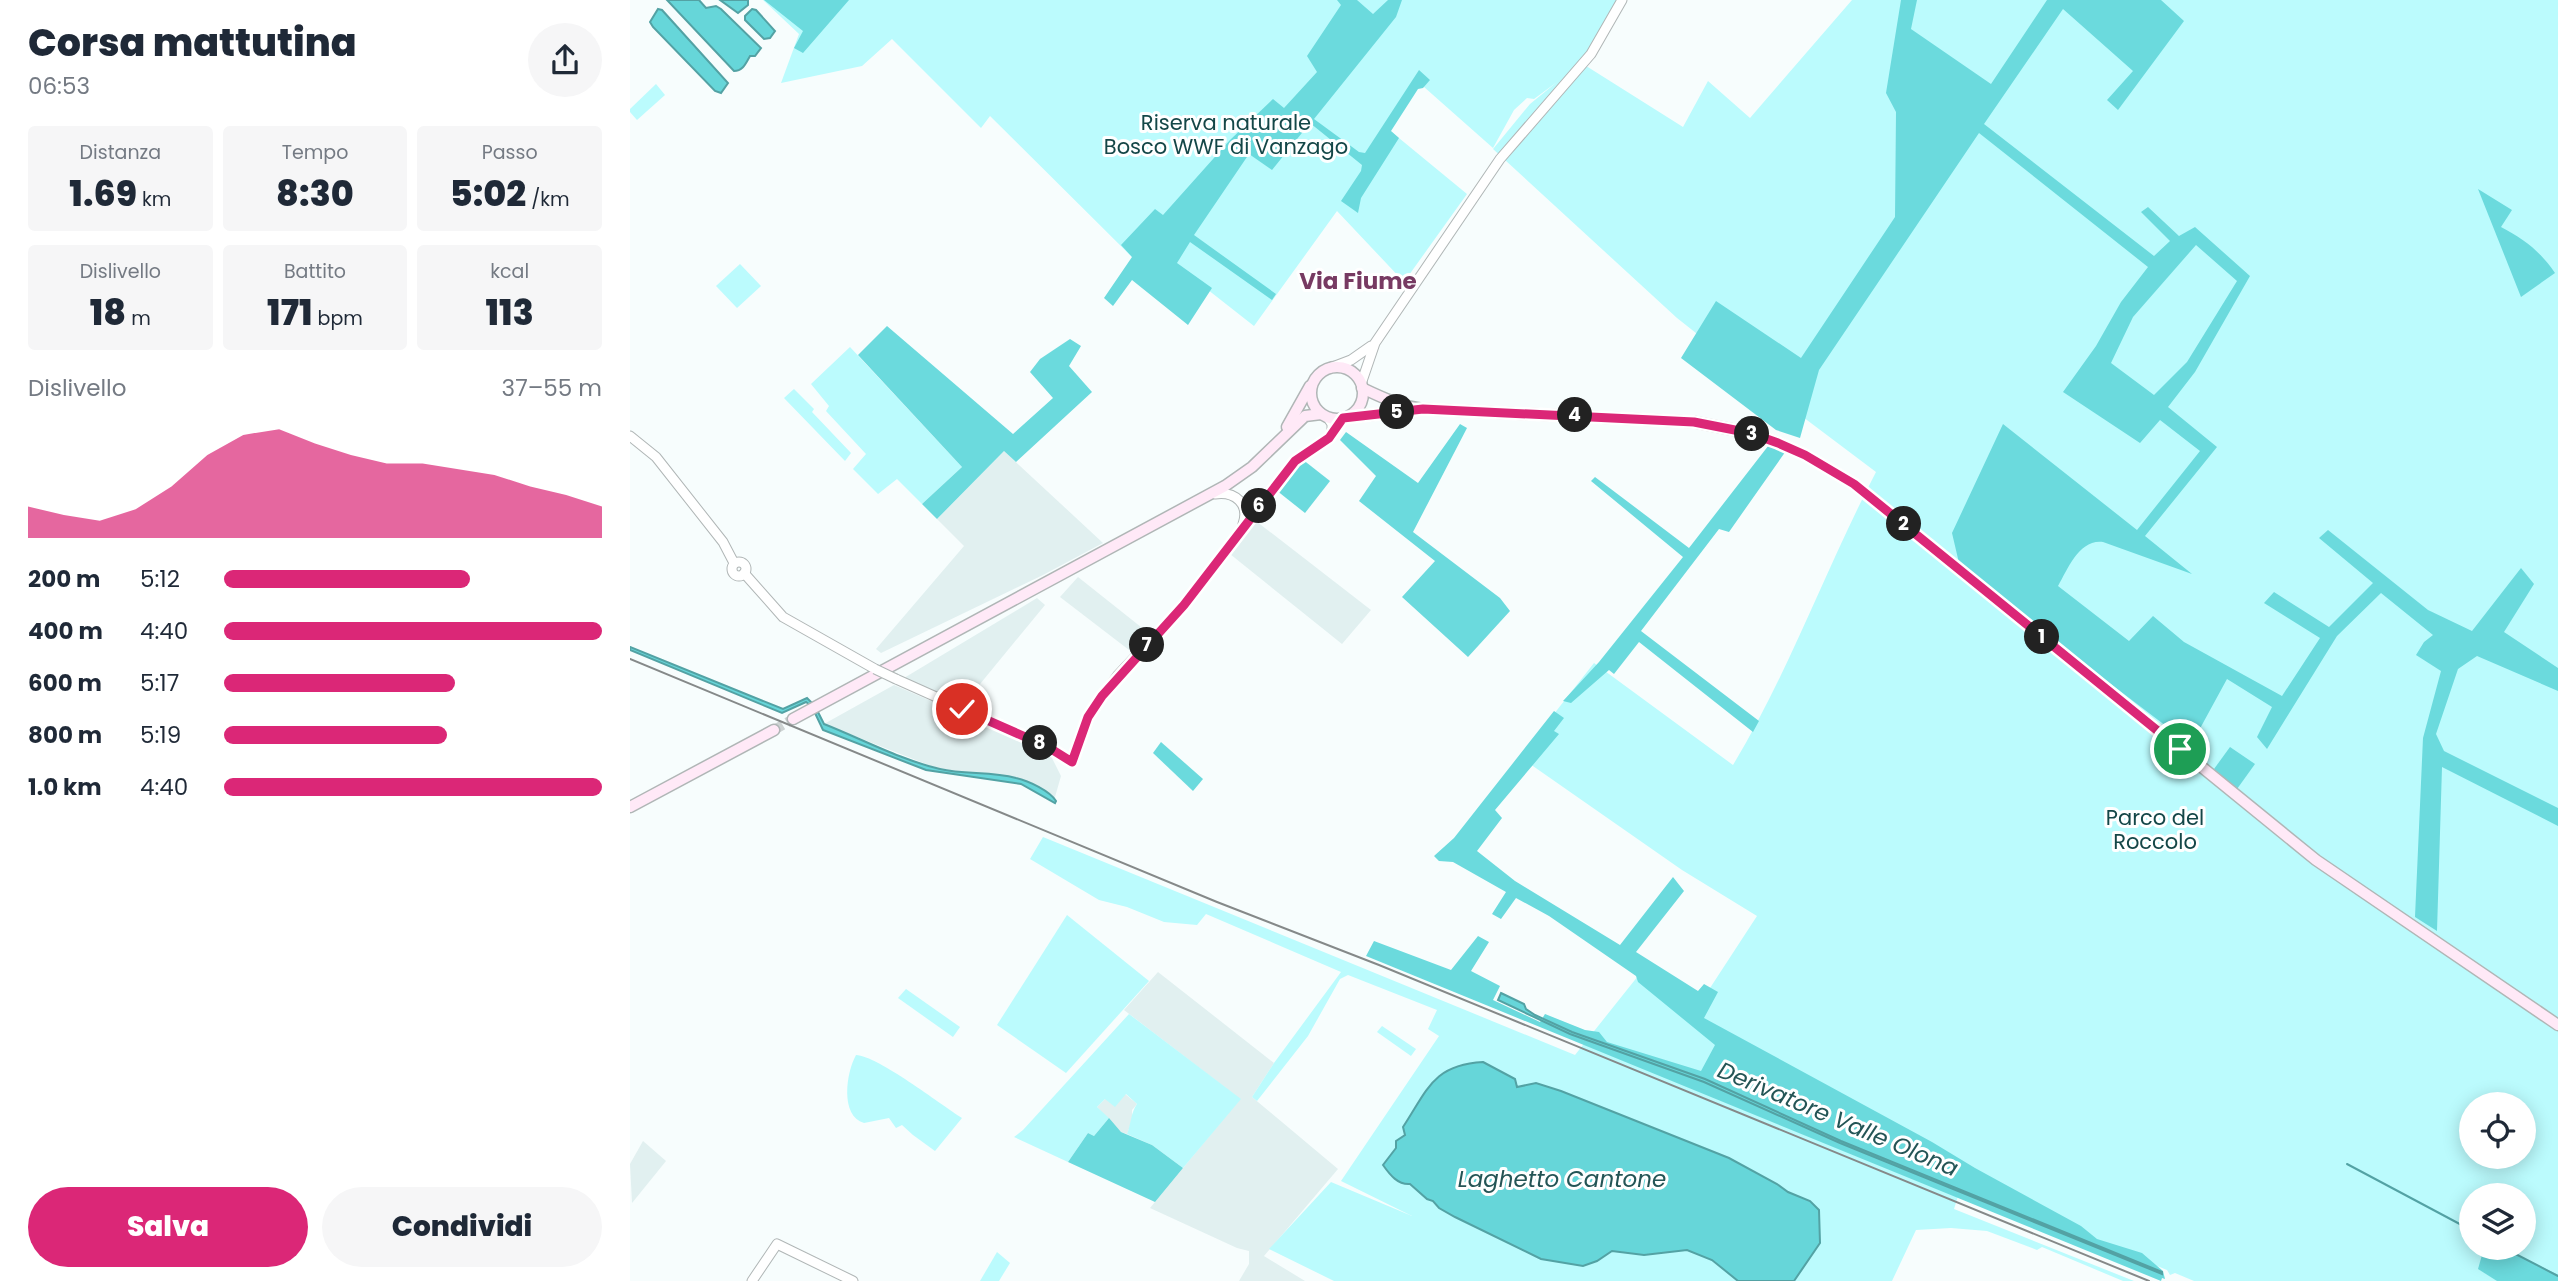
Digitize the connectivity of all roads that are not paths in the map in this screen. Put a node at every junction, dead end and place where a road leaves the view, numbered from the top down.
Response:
1 (1622, 0) edge
2 (1376, 343) junction
3 (1330, 368) junction
4 (1313, 381) junction
5 (1362, 386) junction
6 (1423, 409) junction
7 (1325, 416) junction
8 (1345, 418) junction
9 (1332, 434) junction
10 (630, 436) edge
11 (1277, 445) junction
12 (1208, 495) junction
13 (1239, 532) junction
14 (793, 719) tunnel mouth
15 (774, 730) tunnel mouth
16 (630, 807) edge
17 (2558, 1025) edge
18 (752, 1281) edge
19 (853, 1281) edge

1 - 2 street
2 - 3 street
2 - 5 street
3 - 4 main road
3 - 5 main road
4 - 7 main road
4 - 11 main road
5 - 6 main road
5 - 8 main road
6 - 8 main road
6 - 17 main road
7 - 8 main road
7 - 9 street
7 - 11 main road
8 - 9 street
9 - 13 street
10 - 13 street, bridge
11 - 12 main road
12 - 13 street
12 - 14 main road
15 - 16 main road
18 - 19 street

